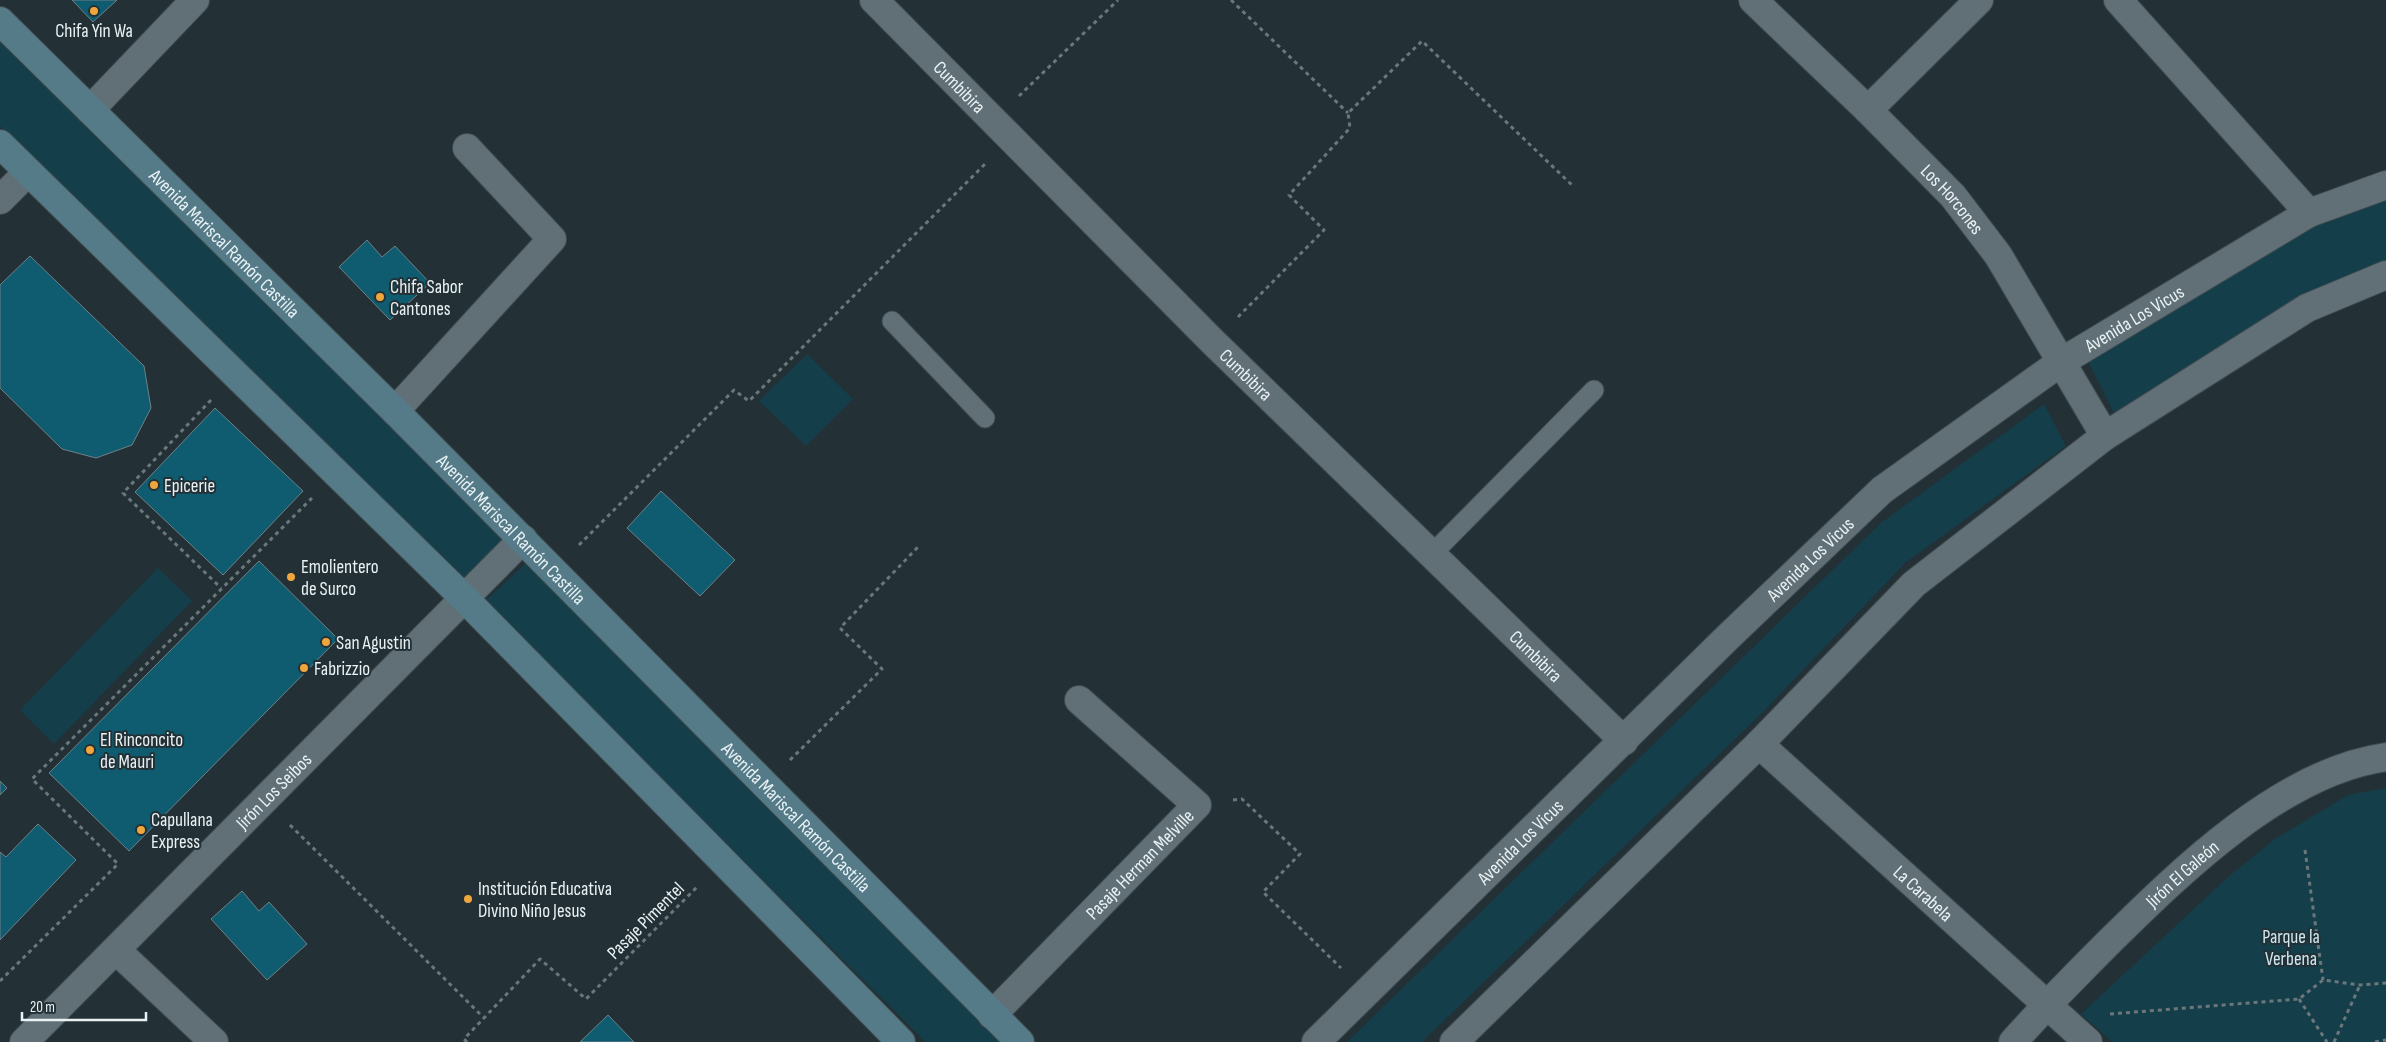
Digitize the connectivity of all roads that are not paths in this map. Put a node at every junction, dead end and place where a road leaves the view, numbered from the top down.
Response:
1 (195, 0) edge
2 (874, 0) edge
3 (1753, 0) edge
4 (1979, 0) edge
5 (2118, 0) edge
6 (0, 20) edge
7 (90, 110) junction
8 (1868, 110) junction
9 (0, 144) edge
10 (467, 148) dead end
11 (28, 172) junction
12 (2386, 186) edge
13 (0, 200) edge
14 (2309, 213) junction
15 (2386, 275) edge
16 (892, 320) dead end
17 (2061, 362) junction
18 (1594, 390) dead end
19 (395, 411) junction
20 (985, 418) dead end
21 (2105, 436) junction
22 (523, 539) junction
23 (1432, 554) junction
24 (464, 598) junction
25 (1079, 700) dead end
26 (1624, 741) junction
27 (1759, 744) junction
28 (2386, 757) edge
29 (116, 950) junction
30 (2047, 1004) junction
31 (992, 1015) junction
32 (24, 1042) edge
33 (214, 1042) edge
34 (901, 1042) edge
35 (1020, 1042) edge
36 (1316, 1042) edge
37 (1454, 1042) edge
38 (2013, 1042) edge
39 (2088, 1042) edge

1 - 7 street
2 - 23 street, Cumbibira
3 - 8 street, Los Horcones
4 - 8 street
5 - 14 street
6 - 7 main road, Avenida Mariscal Ramón Castilla
7 - 19 main road, Avenida Mariscal Ramón Castilla
8 - 17 street, Los Horcones
9 - 11 main road
10 - 19 street
11 - 13 street
11 - 24 main road
12 - 14 street, Avenida Los Vicus
14 - 17 street, Avenida Los Vicus
15 - 21 street
16 - 20 lane
17 - 21 street, Los Horcones
17 - 26 street, Avenida Los Vicus
18 - 23 lane
19 - 22 main road, Avenida Mariscal Ramón Castilla
21 - 27 street
22 - 24 street, Jirón Los Seibos
22 - 31 main road, Avenida Mariscal Ramón Castilla
23 - 26 street, Cumbibira
24 - 29 street, Jirón Los Seibos
24 - 34 main road
25 - 31 street, Pasaje Herman Melville
26 - 36 street, Avenida Los Vicus
27 - 30 street, La Carabela
27 - 37 street
28 - 30 street, Jirón El Galeón
29 - 32 street, Jirón Los Seibos
29 - 33 street
30 - 38 street, Jirón El Galeón
30 - 39 street, La Carabela
31 - 35 main road, Avenida Mariscal Ramón Castilla

